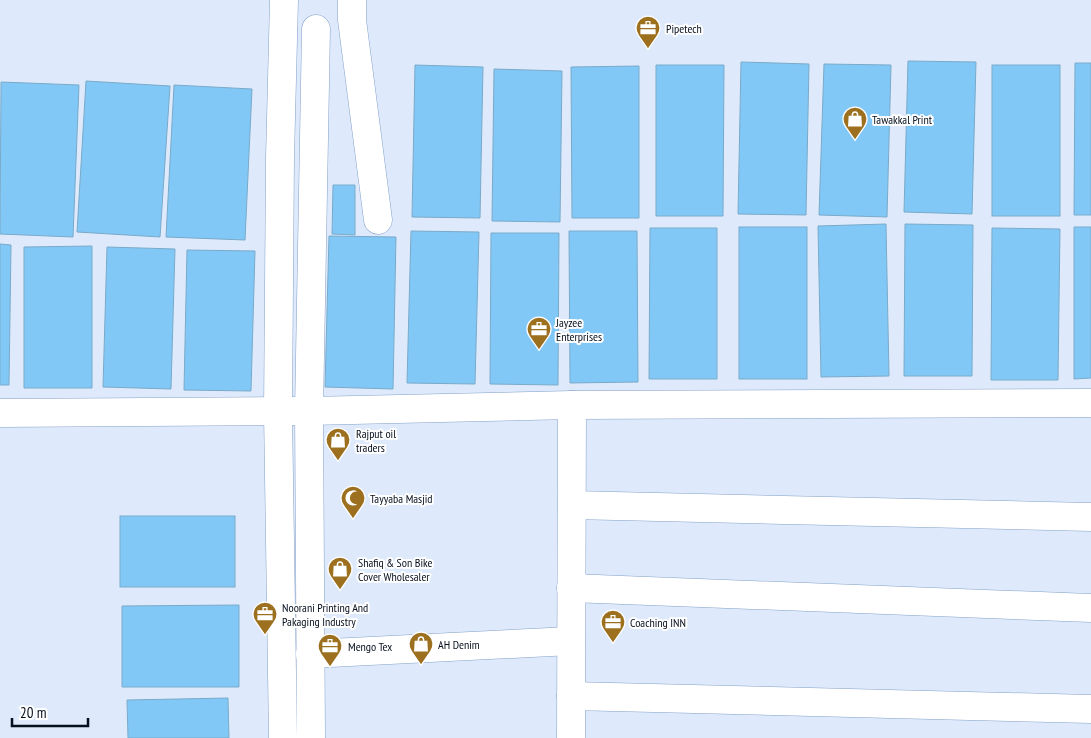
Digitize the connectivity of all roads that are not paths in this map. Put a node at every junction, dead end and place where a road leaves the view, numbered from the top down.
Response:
1 (284, 0) edge
2 (352, 0) edge
3 (316, 29) dead end
4 (280, 158) junction
5 (312, 159) junction
6 (378, 220) dead end
7 (1091, 403) edge
8 (572, 405) junction
9 (309, 411) junction
10 (278, 412) junction
11 (0, 413) edge
12 (572, 505) junction
13 (1091, 517) edge
14 (572, 588) junction
15 (1091, 608) edge
16 (571, 641) junction
17 (310, 654) junction
18 (571, 696) junction
19 (1091, 710) edge
20 (283, 738) edge
21 (311, 738) edge
22 (571, 738) edge

1 - 4 street
2 - 6 street
3 - 5 street
4 - 5 street
4 - 10 street
5 - 9 street
7 - 8 street
8 - 9 street
8 - 12 street
9 - 10 street
9 - 17 street
10 - 11 street
10 - 20 street
12 - 13 street
12 - 14 street
14 - 15 street
14 - 16 street
16 - 17 street
16 - 18 street
17 - 21 street
18 - 19 street
18 - 22 street

